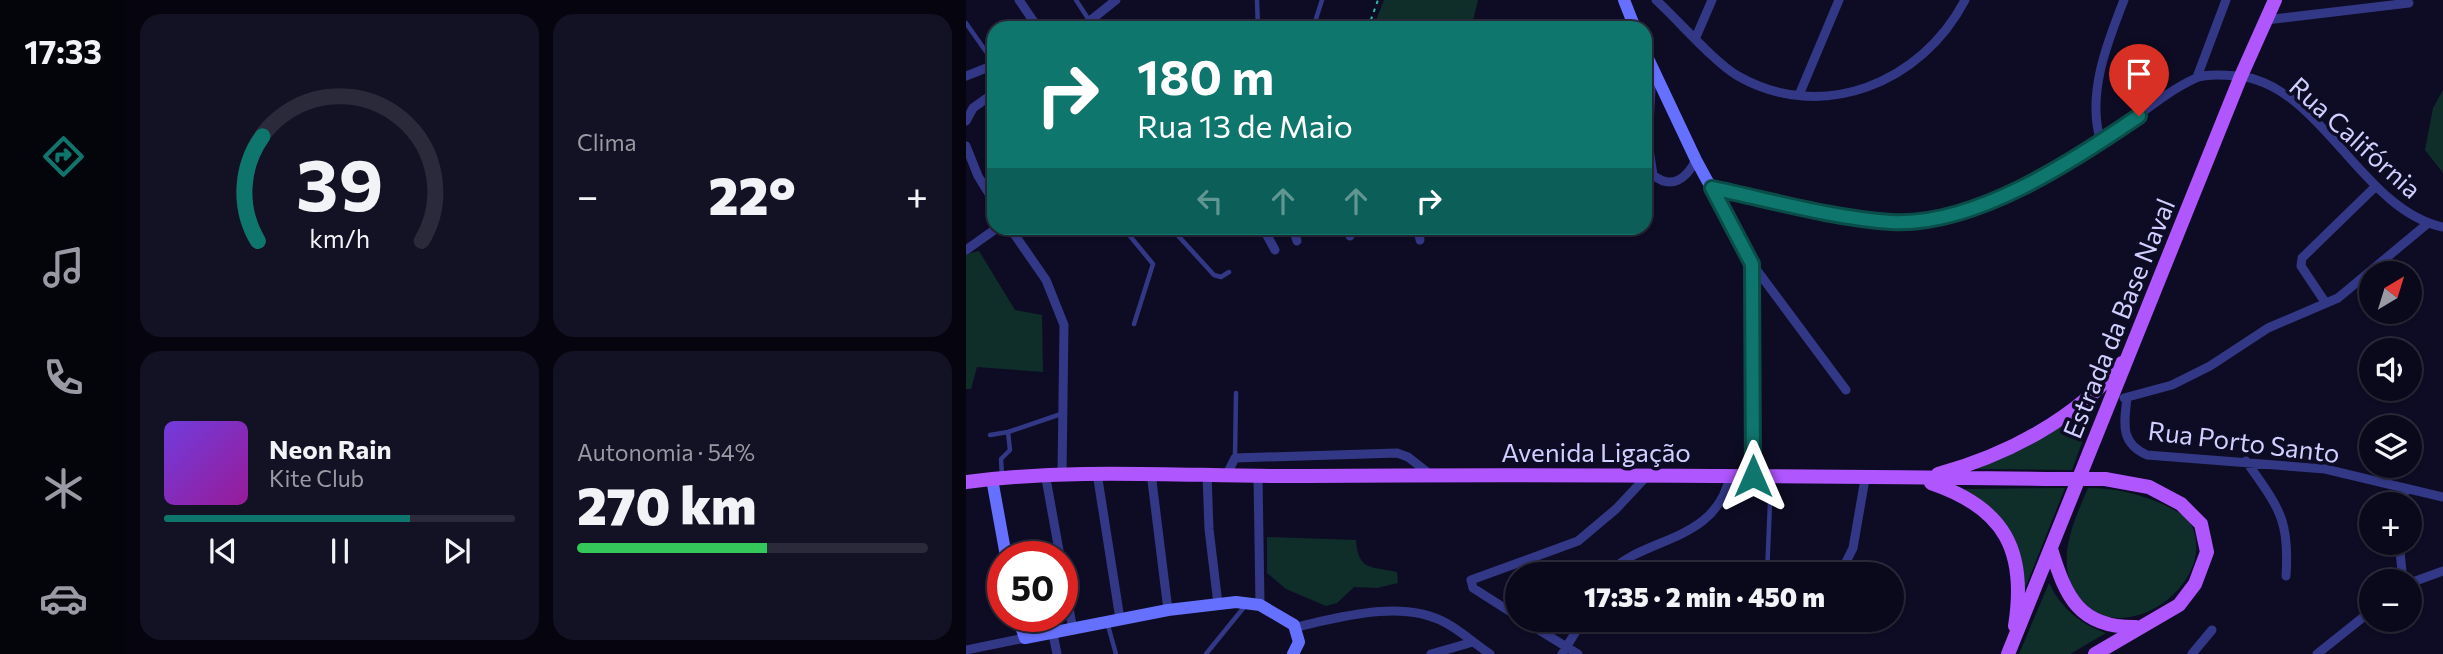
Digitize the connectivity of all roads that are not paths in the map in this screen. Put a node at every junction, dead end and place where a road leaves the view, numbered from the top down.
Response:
1 (1019, 0) edge
2 (1076, 0) edge
3 (1116, 0) edge
4 (1257, 0) edge
5 (1322, 0) edge
6 (1624, 0) edge
7 (1656, 0) edge
8 (1712, 0) edge
9 (1839, 0) edge
10 (1965, 0) edge
11 (2124, 0) edge
12 (2226, 0) edge
13 (2275, 0) edge
14 (2409, 3) dead end
15 (2266, 20) junction
16 (1033, 21) edge
17 (1090, 21) joint
18 (1258, 21) edge
19 (1315, 21) edge
20 (1632, 21) edge
21 (966, 23) edge
22 (1696, 37) junction
23 (987, 54) edge
24 (987, 67) edge
25 (1652, 71) edge
26 (966, 76) edge
27 (2241, 76) junction
28 (2197, 77) junction
29 (1799, 95) junction
30 (987, 98) edge
31 (966, 121) edge
32 (2101, 142) junction
33 (966, 146) edge
34 (1696, 160) junction
35 (1652, 170) edge
36 (2376, 186) junction
37 (1712, 188) junction
38 (987, 191) edge
39 (2427, 224) junction
40 (2443, 227) edge
41 (987, 235) edge
42 (1015, 235) edge
43 (1129, 235) edge
44 (1177, 235) edge
45 (1268, 235) edge
46 (1295, 235) edge
47 (1419, 235) edge
48 (1420, 240) dead end
49 (1297, 241) dead end
50 (966, 250) edge
51 (1275, 250) dead end
52 (1752, 264) junction
53 (1229, 272) dead end
54 (2325, 302) junction
55 (1134, 324) dead end
56 (2130, 352) junction
57 (1846, 390) dead end
58 (1236, 393) dead end
59 (2090, 396) junction
60 (2127, 398) junction
61 (2110, 401) junction
62 (1061, 414) junction
63 (1008, 432) junction
64 (990, 435) dead end
65 (1235, 458) junction
66 (2246, 461) junction
67 (1045, 473) junction
68 (1062, 473) junction
69 (1097, 473) junction
70 (1151, 473) junction
71 (1207, 475) junction
72 (1431, 475) junction
73 (1226, 476) junction
74 (1258, 476) junction
75 (1730, 476) junction
76 (1753, 476) junction
77 (1646, 477) junction
78 (997, 478) junction
79 (1771, 478) junction
80 (1865, 479) junction
81 (1920, 479) junction
82 (966, 482) edge
83 (2405, 488) junction
84 (2404, 492) edge
85 (2443, 497) edge
86 (1004, 541) edge
87 (1057, 541) edge
88 (2051, 549) junction
89 (1518, 562) edge
90 (1623, 562) edge
91 (1768, 562) edge
92 (1846, 562) edge
93 (1505, 567) edge
94 (2443, 571) edge
95 (2286, 576) dead end
96 (2422, 579) edge
97 (1218, 604) junction
98 (1254, 604) junction
99 (1505, 608) edge
100 (1168, 610) junction
101 (1114, 620) junction
102 (2359, 621) edge
103 (2137, 627) junction
104 (1296, 628) junction
105 (1078, 629) edge
106 (2211, 630) dead end
107 (1023, 632) edge
108 (1063, 632) edge
109 (1540, 632) edge
110 (1576, 632) edge
111 (1053, 634) junction
112 (1025, 638) junction
113 (1473, 642) junction
114 (966, 650) edge
115 (995, 650) edge
116 (1565, 650) edge
117 (2010, 650) edge
118 (1057, 654) edge
119 (1116, 654) edge
120 (1206, 654) edge
121 (1293, 654) edge
122 (1431, 654) edge
123 (1490, 654) edge
124 (1578, 654) edge
125 (2095, 654) edge
126 (2192, 654) edge
127 (2317, 654) edge

1 - 16 street
2 - 17 lane
3 - 17 street
4 - 18 lane
5 - 19 lane
6 - 20 main road
7 - 22 street
8 - 22 street
9 - 29 street
10 - 29 street
11 - 32 street
12 - 28 street
13 - 15 main road, Estrada da Base Naval
14 - 15 street
15 - 27 main road, Estrada da Base Naval
21 - 23 lane
22 - 29 street
24 - 26 street
25 - 34 main road
27 - 28 street
27 - 36 street, Rua Califórnia
27 - 56 main road, Estrada da Base Naval
28 - 32 street
30 - 31 street
32 - 37 street
33 - 38 street
34 - 35 street
34 - 37 main road
36 - 39 street, Rua Califórnia
36 - 54 street
37 - 52 main road
39 - 40 street, Rua Califórnia
39 - 54 street
41 - 50 street
42 - 62 street
43 - 55 lane
44 - 53 lane
45 - 51 street
46 - 49 street
47 - 48 street
52 - 57 street
52 - 76 main road
54 - 60 street
56 - 59 main road
56 - 61 main road, Estrada da Base Naval
58 - 65 lane
59 - 61 main road
59 - 81 main road
60 - 61 street
60 - 66 street, Rua Porto Santo
61 - 88 main road, Estrada da Base Naval
62 - 63 lane
62 - 68 street
63 - 64 lane
63 - 78 lane
65 - 72 street
65 - 73 street
66 - 83 street, Rua Porto Santo
66 - 95 street
67 - 68 main road, Avenida Ligação
67 - 78 main road, Avenida Ligação
67 - 87 street
68 - 69 main road, Avenida Ligação
69 - 70 main road, Avenida Ligação
69 - 101 street
70 - 71 main road, Avenida Ligação
70 - 100 street
71 - 73 main road, Avenida Ligação
71 - 97 street
72 - 74 main road, Avenida Ligação
72 - 77 main road, Avenida Ligação
73 - 74 main road, Avenida Ligação
74 - 98 street
75 - 76 main road, Avenida Ligação
75 - 77 main road, Avenida Ligação
75 - 90 street
76 - 79 main road, Avenida Ligação
77 - 89 street
78 - 82 main road, Avenida Ligação
78 - 86 main road
79 - 80 main road, Avenida Ligação
79 - 91 lane
80 - 81 main road, Avenida Ligação
80 - 92 street
81 - 103 main road, Avenida Ligação, bridge
81 - 117 main road
83 - 84 street
83 - 85 street, Rua Porto Santo
88 - 103 main road
88 - 117 main road, Estrada da Base Naval
93 - 99 street
94 - 96 street
97 - 98 main road
97 - 100 main road
98 - 104 main road
98 - 120 lane
100 - 101 main road
101 - 105 main road
101 - 119 lane
102 - 127 street
103 - 125 main road, Avenida Ligação
104 - 113 street
104 - 121 main road
106 - 126 street
107 - 112 main road
108 - 111 main road
109 - 116 street
110 - 116 street
111 - 112 main road
111 - 118 street
112 - 115 street
113 - 122 street
113 - 123 street
114 - 115 street
116 - 124 street

